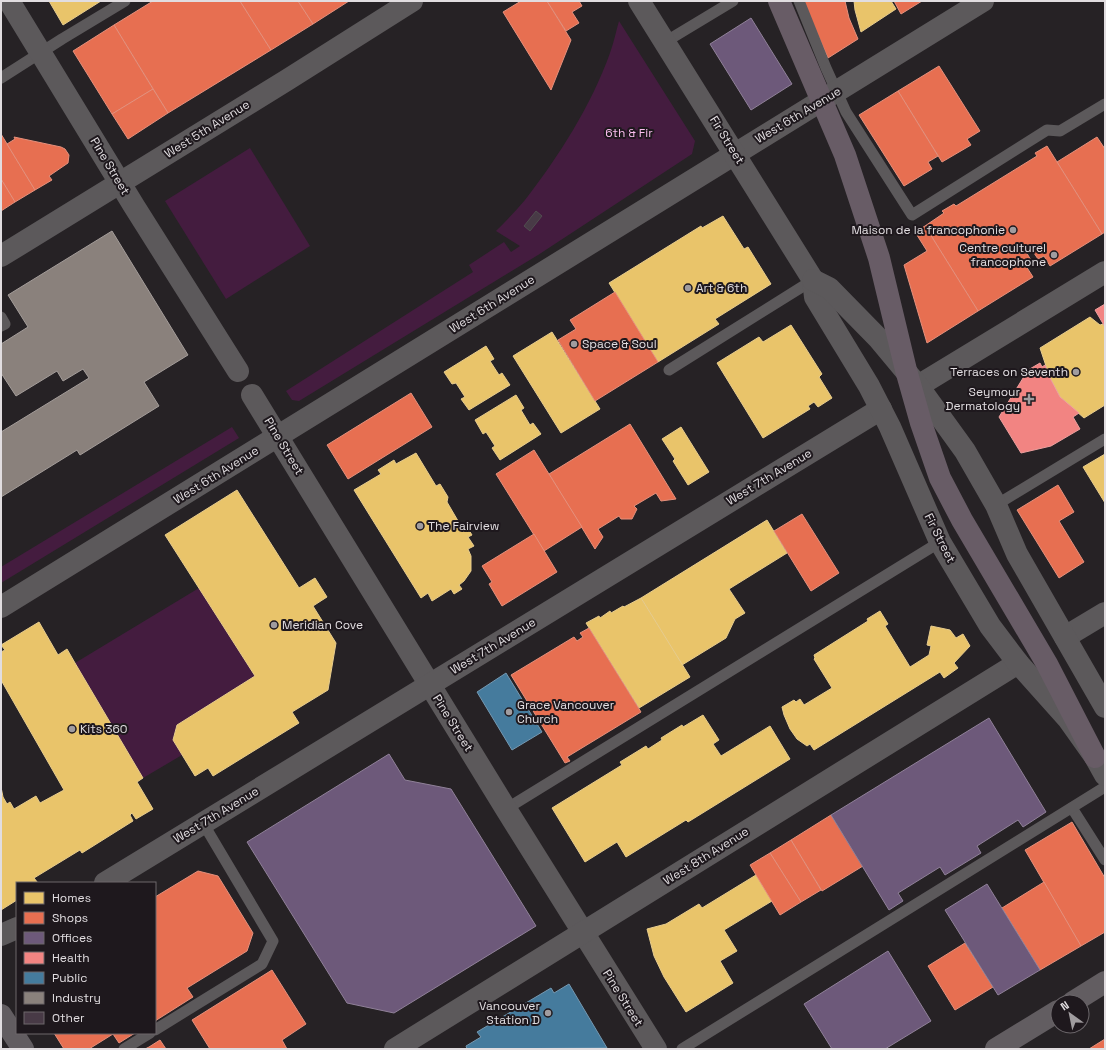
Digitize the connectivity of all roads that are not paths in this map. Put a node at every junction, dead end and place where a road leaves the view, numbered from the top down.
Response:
1 (9, 1) edge
2 (125, 1) edge
3 (412, 1) edge
4 (640, 1) edge
5 (734, 1) edge
6 (772, 1) edge
7 (779, 1) edge
8 (799, 1) edge
9 (983, 1) edge
10 (665, 42) junction
11 (40, 53) junction
12 (1, 78) edge
13 (836, 91) junction
14 (1105, 104) edge
15 (814, 105) junction
16 (735, 153) junction
17 (120, 183) junction
18 (1, 256) edge
19 (1105, 272) edge
20 (813, 280) junction
21 (1, 317) edge
22 (1, 326) edge
23 (669, 370) dead end
24 (238, 371) dead end
25 (918, 386) junction
26 (252, 395) dead end
27 (881, 409) junction
28 (278, 437) junction
29 (1105, 439) edge
30 (996, 505) junction
31 (940, 542) junction
32 (1, 607) edge
33 (1105, 613) edge
34 (1065, 637) junction
35 (1018, 662) junction
36 (430, 685) junction
37 (1105, 707) edge
38 (1100, 766) edge
39 (1105, 787) edge
40 (1072, 808) junction
41 (506, 809) junction
42 (203, 823) junction
43 (1105, 860) edge
44 (107, 882) edge
45 (16, 928) edge
46 (583, 933) junction
47 (1, 935) edge
48 (1105, 982) edge
49 (1085, 994) edge
50 (1, 1015) edge
51 (1050, 1016) edge
52 (156, 1029) edge
53 (148, 1034) edge
54 (23, 1049) edge
55 (124, 1049) edge
56 (395, 1049) edge
57 (656, 1049) edge
58 (682, 1049) edge
59 (996, 1049) edge

1 - 11 street, Pine Street
2 - 11 lane
3 - 17 street, West 5th Avenue
4 - 10 street, Fir Street
5 - 10 lane
6 - 15 lane
7 - 38 highway
8 - 13 lane
9 - 13 street, West 6th Avenue
10 - 16 street, Fir Street
11 - 12 lane
11 - 17 street, Pine Street
13 - 14 lane
13 - 15 street, West 6th Avenue
15 - 16 street, West 6th Avenue
16 - 20 street, Fir Street
16 - 28 street, West 6th Avenue
17 - 18 street, West 5th Avenue
17 - 24 street, Pine Street
19 - 25 street
20 - 23 lane
20 - 25 street, Fir Street
20 - 27 street, Fir Street
21 - 22 lane
25 - 30 street, Fir Street
26 - 28 street, Pine Street
27 - 31 street, Fir Street
27 - 36 street, West 7th Avenue
28 - 32 street, West 6th Avenue
28 - 36 street, Pine Street
29 - 30 lane
30 - 34 street, Fir Street
31 - 35 street, Fir Street
31 - 41 lane
33 - 34 street
34 - 37 street, Fir Street
35 - 38 street, Fir Street
35 - 46 street, West 8th Avenue
36 - 41 street, Pine Street
36 - 42 street, West 7th Avenue
39 - 40 lane
40 - 43 lane
40 - 58 lane
41 - 46 street, Pine Street
42 - 44 street, West 7th Avenue
42 - 52 lane
45 - 47 street
46 - 56 street, West 8th Avenue
46 - 57 street, Pine Street
48 - 49 main road
50 - 54 main road
51 - 59 main road
53 - 55 lane

